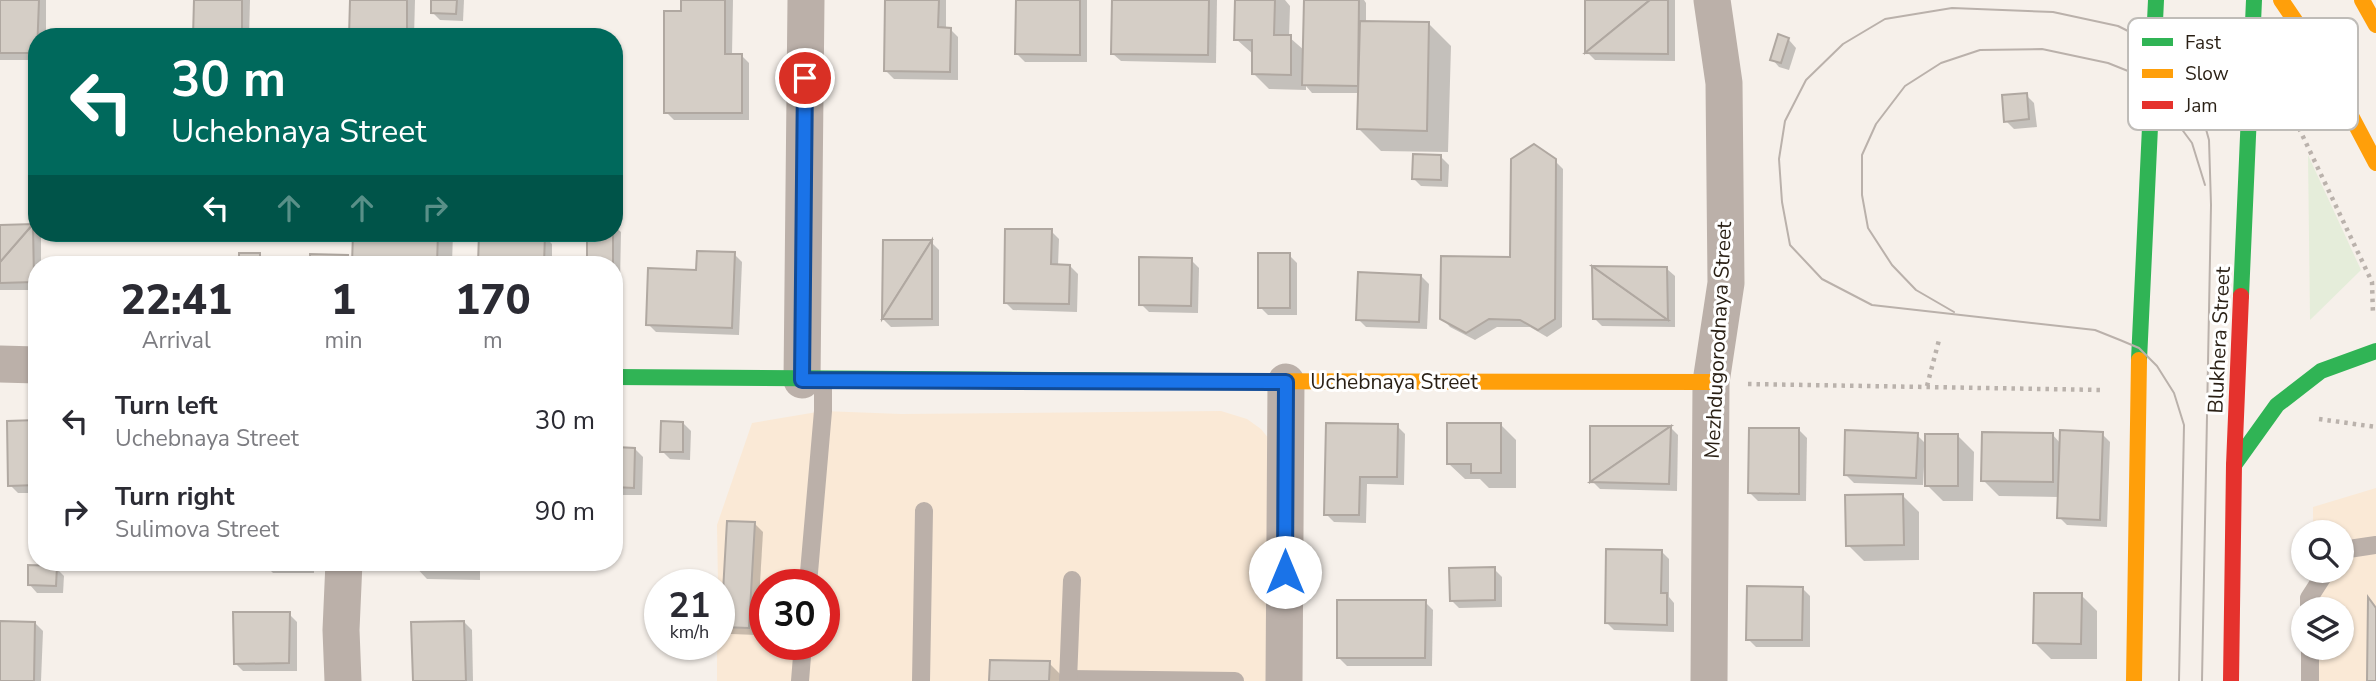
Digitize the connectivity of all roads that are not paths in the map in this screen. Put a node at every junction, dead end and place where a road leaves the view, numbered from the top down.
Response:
1 (806, 0) edge
2 (1712, 0) edge
3 (2254, 0) edge
4 (2281, 0) edge
5 (2362, 0) edge
6 (2253, 18) edge
7 (2296, 18) edge
8 (2376, 25) edge
9 (2358, 129) edge
10 (2150, 130) edge
11 (2248, 130) edge
12 (2376, 163) edge
13 (2375, 351) edge
14 (0, 364) edge
15 (28, 365) edge
16 (623, 377) edge
17 (812, 380) junction
18 (1286, 382) junction
19 (1711, 382) junction
20 (2234, 465) junction
21 (923, 511) dead end
22 (2376, 545) edge
23 (2354, 548) edge
24 (809, 569) edge
25 (344, 571) edge
26 (1072, 580) dead end
27 (802, 660) edge
28 (2310, 660) edge
29 (1068, 680) edge
30 (343, 681) edge
31 (800, 681) edge
32 (921, 681) edge
33 (1235, 681) edge
34 (1284, 681) edge
35 (1709, 681) edge
36 (2134, 681) edge
37 (2231, 681) edge
38 (2310, 681) edge

1 - 17 street
2 - 19 street, Mezhdugorodnaya Street
3 - 6 main road, Blukhera Street
4 - 7 main road
5 - 8 main road
9 - 12 main road
10 - 36 main road
11 - 20 main road, Blukhera Street
13 - 20 main road
14 - 15 street
16 - 17 main road, Uchebnaya Street
17 - 18 main road, Uchebnaya Street
17 - 24 lane
18 - 19 main road, Uchebnaya Street
18 - 34 street
19 - 35 street, Mezhdugorodnaya Street
20 - 37 main road, Blukhera Street
21 - 32 lane
22 - 23 lane
25 - 30 street
26 - 29 lane
27 - 31 lane
28 - 38 lane
29 - 33 lane

